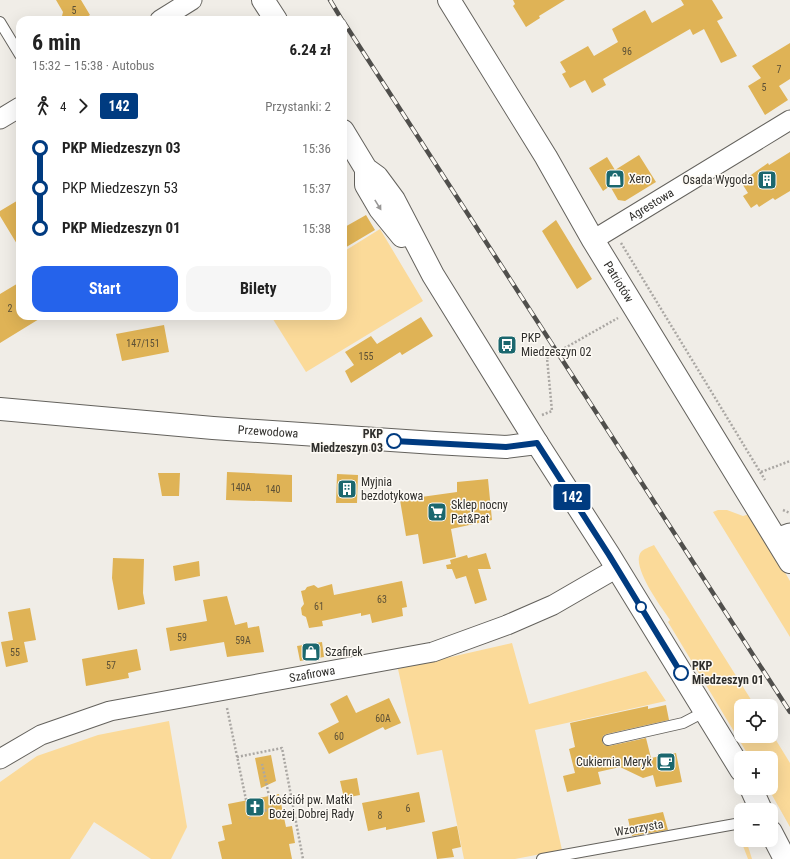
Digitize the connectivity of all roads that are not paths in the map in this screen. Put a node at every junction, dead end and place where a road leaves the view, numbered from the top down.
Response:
1 (192, 0) edge
2 (263, 0) edge
3 (449, 0) edge
4 (166, 16) edge
5 (273, 16) edge
6 (0, 22) edge
7 (16, 48) edge
8 (16, 109) edge
9 (0, 119) edge
10 (789, 122) edge
11 (347, 137) edge
12 (594, 240) junction
13 (0, 409) edge
14 (537, 443) junction
15 (783, 535) edge
16 (790, 562) edge
17 (617, 568) junction
18 (706, 712) junction
19 (608, 740) dead end
20 (734, 758) edge
21 (0, 760) edge
22 (734, 824) edge
23 (778, 838) edge
24 (778, 844) edge
25 (773, 847) edge
26 (790, 852) edge
27 (542, 859) edge
28 (776, 859) edge
29 (785, 859) edge

1 - 4 street
2 - 5 main road
3 - 12 main road, Patriotów
6 - 7 lane
8 - 9 street
10 - 12 street, Agrestowa
11 - 14 main road
12 - 15 main road, Patriotów
13 - 14 main road, Przewodowa
14 - 17 main road
15 - 16 main road, Patriotów
17 - 18 main road
17 - 21 street, Szafirowa
18 - 19 lane
18 - 20 main road
22 - 27 lane, Wzorzysta
23 - 26 main road
24 - 29 main road
25 - 28 main road

